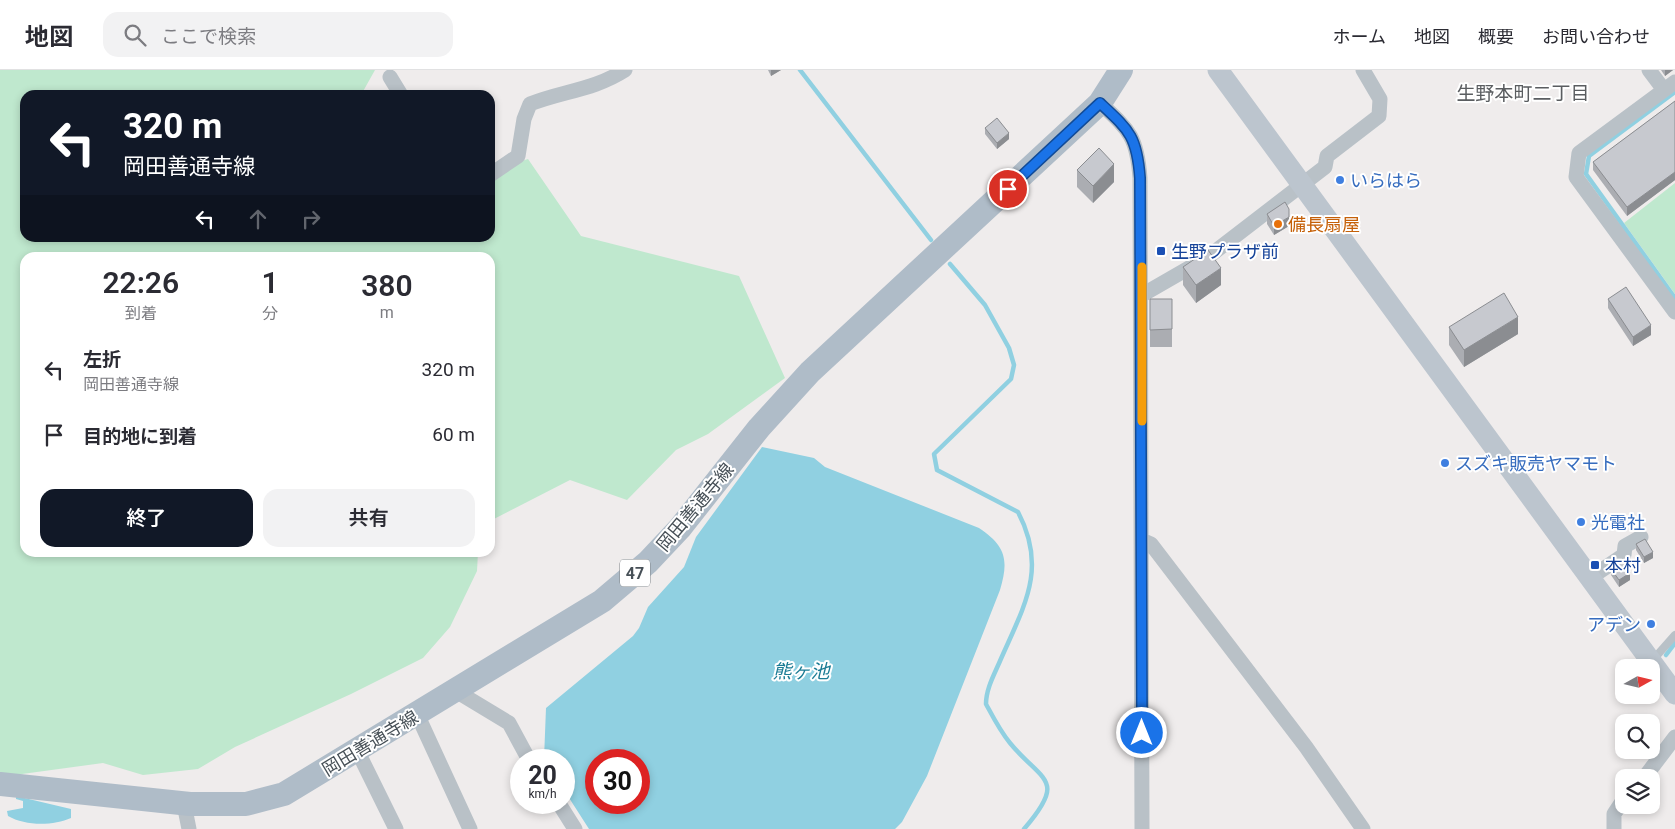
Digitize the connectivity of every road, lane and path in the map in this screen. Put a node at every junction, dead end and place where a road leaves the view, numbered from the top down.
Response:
1 (625, 70) edge
2 (1121, 70) edge
3 (1218, 70) edge
4 (1363, 70) edge
5 (1649, 70) edge
6 (390, 77) dead end
7 (1670, 86) edge
8 (398, 90) edge
9 (1100, 103) junction
10 (495, 172) edge
11 (1302, 184) junction
12 (1142, 295) junction
13 (1675, 312) edge
14 (1641, 537) dead end
15 (1142, 540) junction
16 (1590, 578) junction
17 (1675, 635) edge
18 (1651, 659) edge
19 (1654, 659) edge
20 (1660, 672) edge
21 (456, 691) junction
22 (1675, 694) edge
23 (416, 714) junction
24 (1675, 737) edge
25 (523, 749) edge
26 (357, 750) junction
27 (1651, 769) edge
28 (0, 784) edge
29 (184, 804) junction
30 (1615, 812) edge
31 (566, 814) edge
32 (188, 829) edge
33 (396, 829) edge
34 (470, 829) edge
35 (575, 829) edge
36 (1142, 829) edge
37 (1363, 829) edge
38 (1614, 829) edge

1 - 10 street
2 - 9 main road, 岡田善通寺線 / 47
3 - 11 street
4 - 11 street
5 - 7 street
6 - 8 street
7 - 13 street
9 - 12 street
9 - 21 main road, 岡田善通寺線 / 47
11 - 12 street
11 - 16 street
12 - 15 street
14 - 16 street
15 - 36 street
15 - 37 street
16 - 18 street
17 - 19 lane
20 - 22 street
21 - 23 main road, 岡田善通寺線 / 47
21 - 25 street
23 - 26 main road, 岡田善通寺線 / 47
23 - 34 street
24 - 27 street
26 - 29 main road, 岡田善通寺線 / 47
26 - 33 street
28 - 29 main road, 岡田善通寺線 / 47
29 - 32 street
30 - 38 street
31 - 35 street

